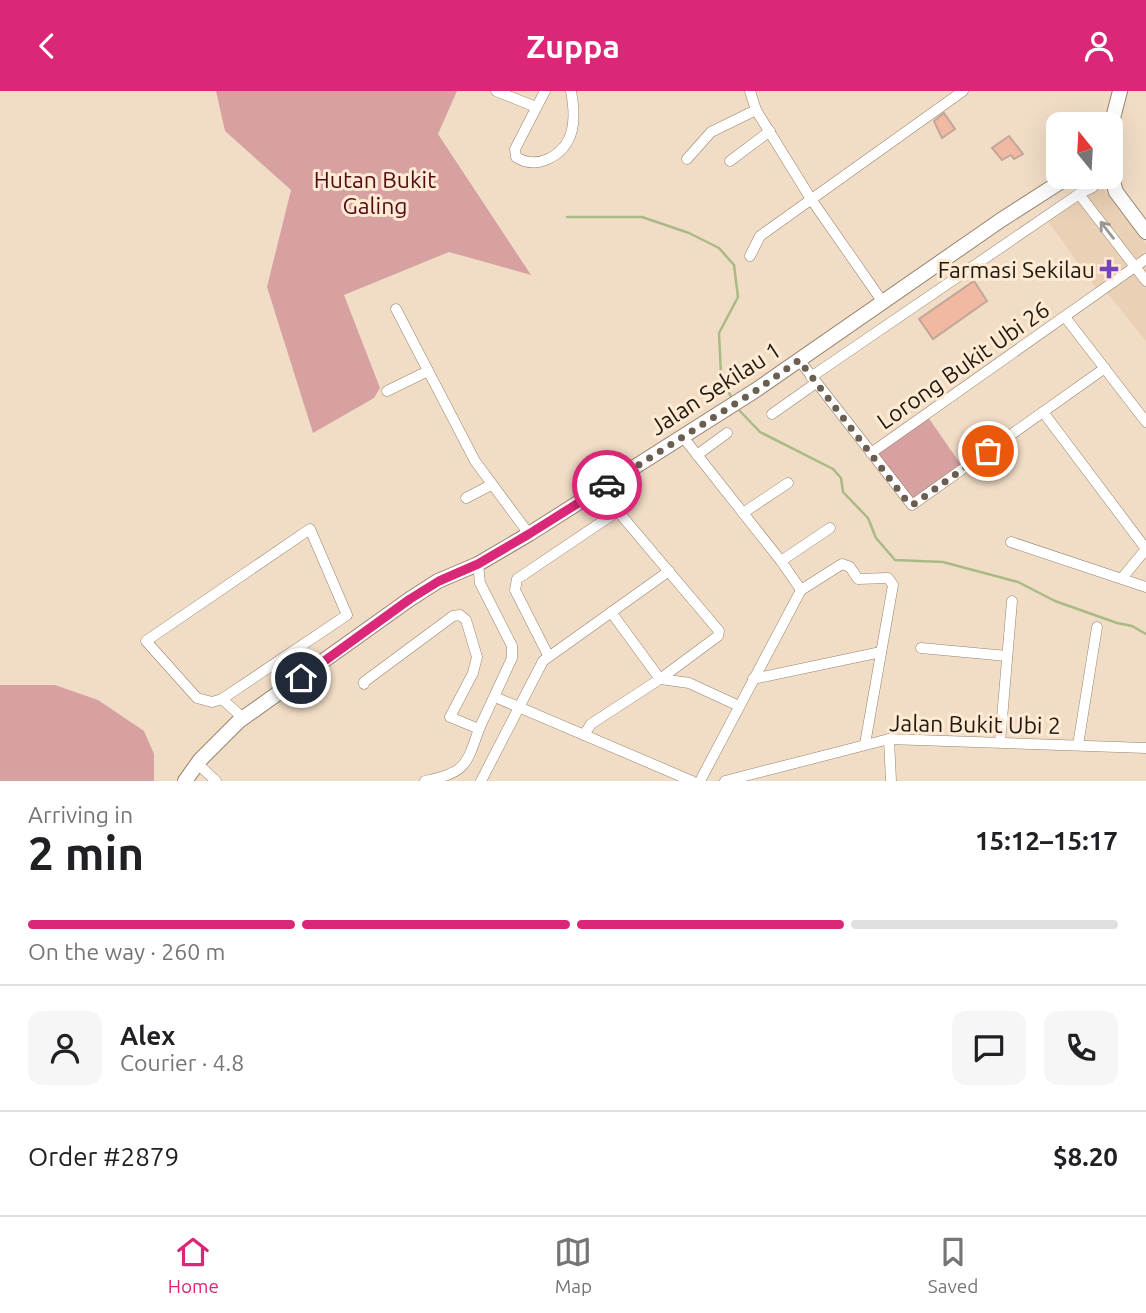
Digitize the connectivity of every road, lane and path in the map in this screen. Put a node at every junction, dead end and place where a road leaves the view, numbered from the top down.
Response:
1 (496, 91) edge
2 (545, 91) edge
3 (571, 91) edge
4 (761, 91) edge
5 (964, 91) edge
6 (1120, 91) edge
7 (751, 94) edge
8 (536, 107) junction
9 (756, 110) junction
10 (1115, 112) edge
11 (770, 131) junction
12 (687, 159) dead end
13 (730, 161) dead end
14 (1050, 189) edge
15 (1085, 189) edge
16 (1110, 189) edge
17 (1115, 189) edge
18 (1116, 192) junction
19 (1079, 194) junction
20 (811, 199) junction
21 (1146, 232) edge
22 (750, 256) dead end
23 (1146, 260) edge
24 (1135, 267) junction
25 (1146, 281) edge
26 (882, 302) junction
27 (396, 309) dead end
28 (1065, 317) junction
29 (799, 360) junction
30 (1105, 368) junction
31 (428, 371) junction
32 (813, 380) junction
33 (387, 391) dead end
34 (1044, 412) junction
35 (772, 414) dead end
36 (1146, 422) edge
37 (727, 433) dead end
38 (683, 437) junction
39 (870, 453) junction
40 (697, 455) junction
41 (788, 483) dead end
42 (491, 485) junction
43 (600, 490) junction
44 (466, 498) dead end
45 (618, 511) junction
46 (743, 513) junction
47 (830, 528) dead end
48 (529, 534) junction
49 (1011, 542) dead end
50 (1146, 549) edge
51 (781, 561) junction
52 (478, 564) junction
53 (669, 571) junction
54 (1123, 577) junction
55 (1146, 587) edge
56 (801, 590) junction
57 (1012, 601) dead end
58 (611, 611) junction
59 (1097, 627) dead end
60 (921, 648) dead end
61 (881, 652) junction
62 (548, 655) junction
63 (1007, 656) junction
64 (660, 679) junction
65 (753, 679) junction
66 (364, 684) dead end
67 (495, 697) junction
68 (222, 699) junction
69 (738, 706) junction
70 (518, 707) junction
71 (243, 718) junction
72 (479, 729) junction
73 (584, 735) junction
74 (889, 739) junction
75 (1000, 742) junction
76 (864, 744) junction
77 (1078, 745) junction
78 (1146, 748) edge
79 (200, 760) junction
80 (185, 781) edge
81 (216, 781) edge
82 (425, 781) edge
83 (481, 781) edge
84 (692, 781) edge
85 (700, 781) edge
86 (725, 781) edge
87 (891, 781) edge

1 - 8 street
2 - 8 street
3 - 8 street
4 - 7 street
5 - 20 street
6 - 10 street
7 - 9 street
9 - 11 street
9 - 12 street
11 - 13 street
11 - 20 street
14 - 26 street, Jalan Sekilau 1
15 - 19 street
16 - 18 street
17 - 18 street
18 - 21 street
24 -> 19 street
19 - 32 street
20 - 22 street
20 - 26 street
23 - 24 street, Lorong Bukit Ubi 26
24 - 25 street
24 - 28 street, Lorong Bukit Ubi 26
26 - 29 street, Jalan Sekilau 1
27 - 31 street
28 - 30 street
28 - 39 street, Lorong Bukit Ubi 26
29 - 32 street
29 - 38 street, Jalan Sekilau 1
30 - 34 street
30 - 36 street
31 - 33 street
31 - 42 street
32 - 35 street
32 - 39 street
34 - 39 street
34 - 50 street
37 - 40 street
38 - 40 street
38 - 43 street, Jalan Sekilau 1
40 - 46 street
41 - 46 street
42 - 44 street
42 - 48 street
43 - 45 street
43 - 48 street, Jalan Sekilau 1
45 - 53 street
45 - 62 street
46 - 51 street
47 - 51 street
48 - 52 street, Jalan Sekilau 1
49 - 54 street
50 - 54 street
51 - 56 street
52 - 67 street
52 - 71 street, Jalan Sekilau 1
53 - 58 street
53 - 64 street
54 - 55 street
56 - 61 street
56 - 65 street
57 - 63 street
58 - 62 street
58 - 64 street
59 - 77 street
60 - 63 street
61 - 65 street
61 - 76 street
62 - 70 street
63 - 75 street
64 - 69 street
64 - 73 street
65 - 69 street
66 - 72 street
67 - 70 street
67 - 72 street
68 - 68 street
68 - 71 street
69 - 85 street
70 - 73 street
70 - 83 street
71 - 79 street, Jalan Sekilau 1
72 - 82 street
73 - 84 street
74 - 75 street, Jalan Bukit Ubi 2
74 - 76 street, Jalan Bukit Ubi 2
74 - 87 street
75 - 77 street, Jalan Bukit Ubi 2
76 - 86 street, Jalan Bukit Ubi 2
77 - 78 street, Jalan Bukit Ubi 2
79 - 80 street, Jalan Sekilau 1
79 - 81 street

